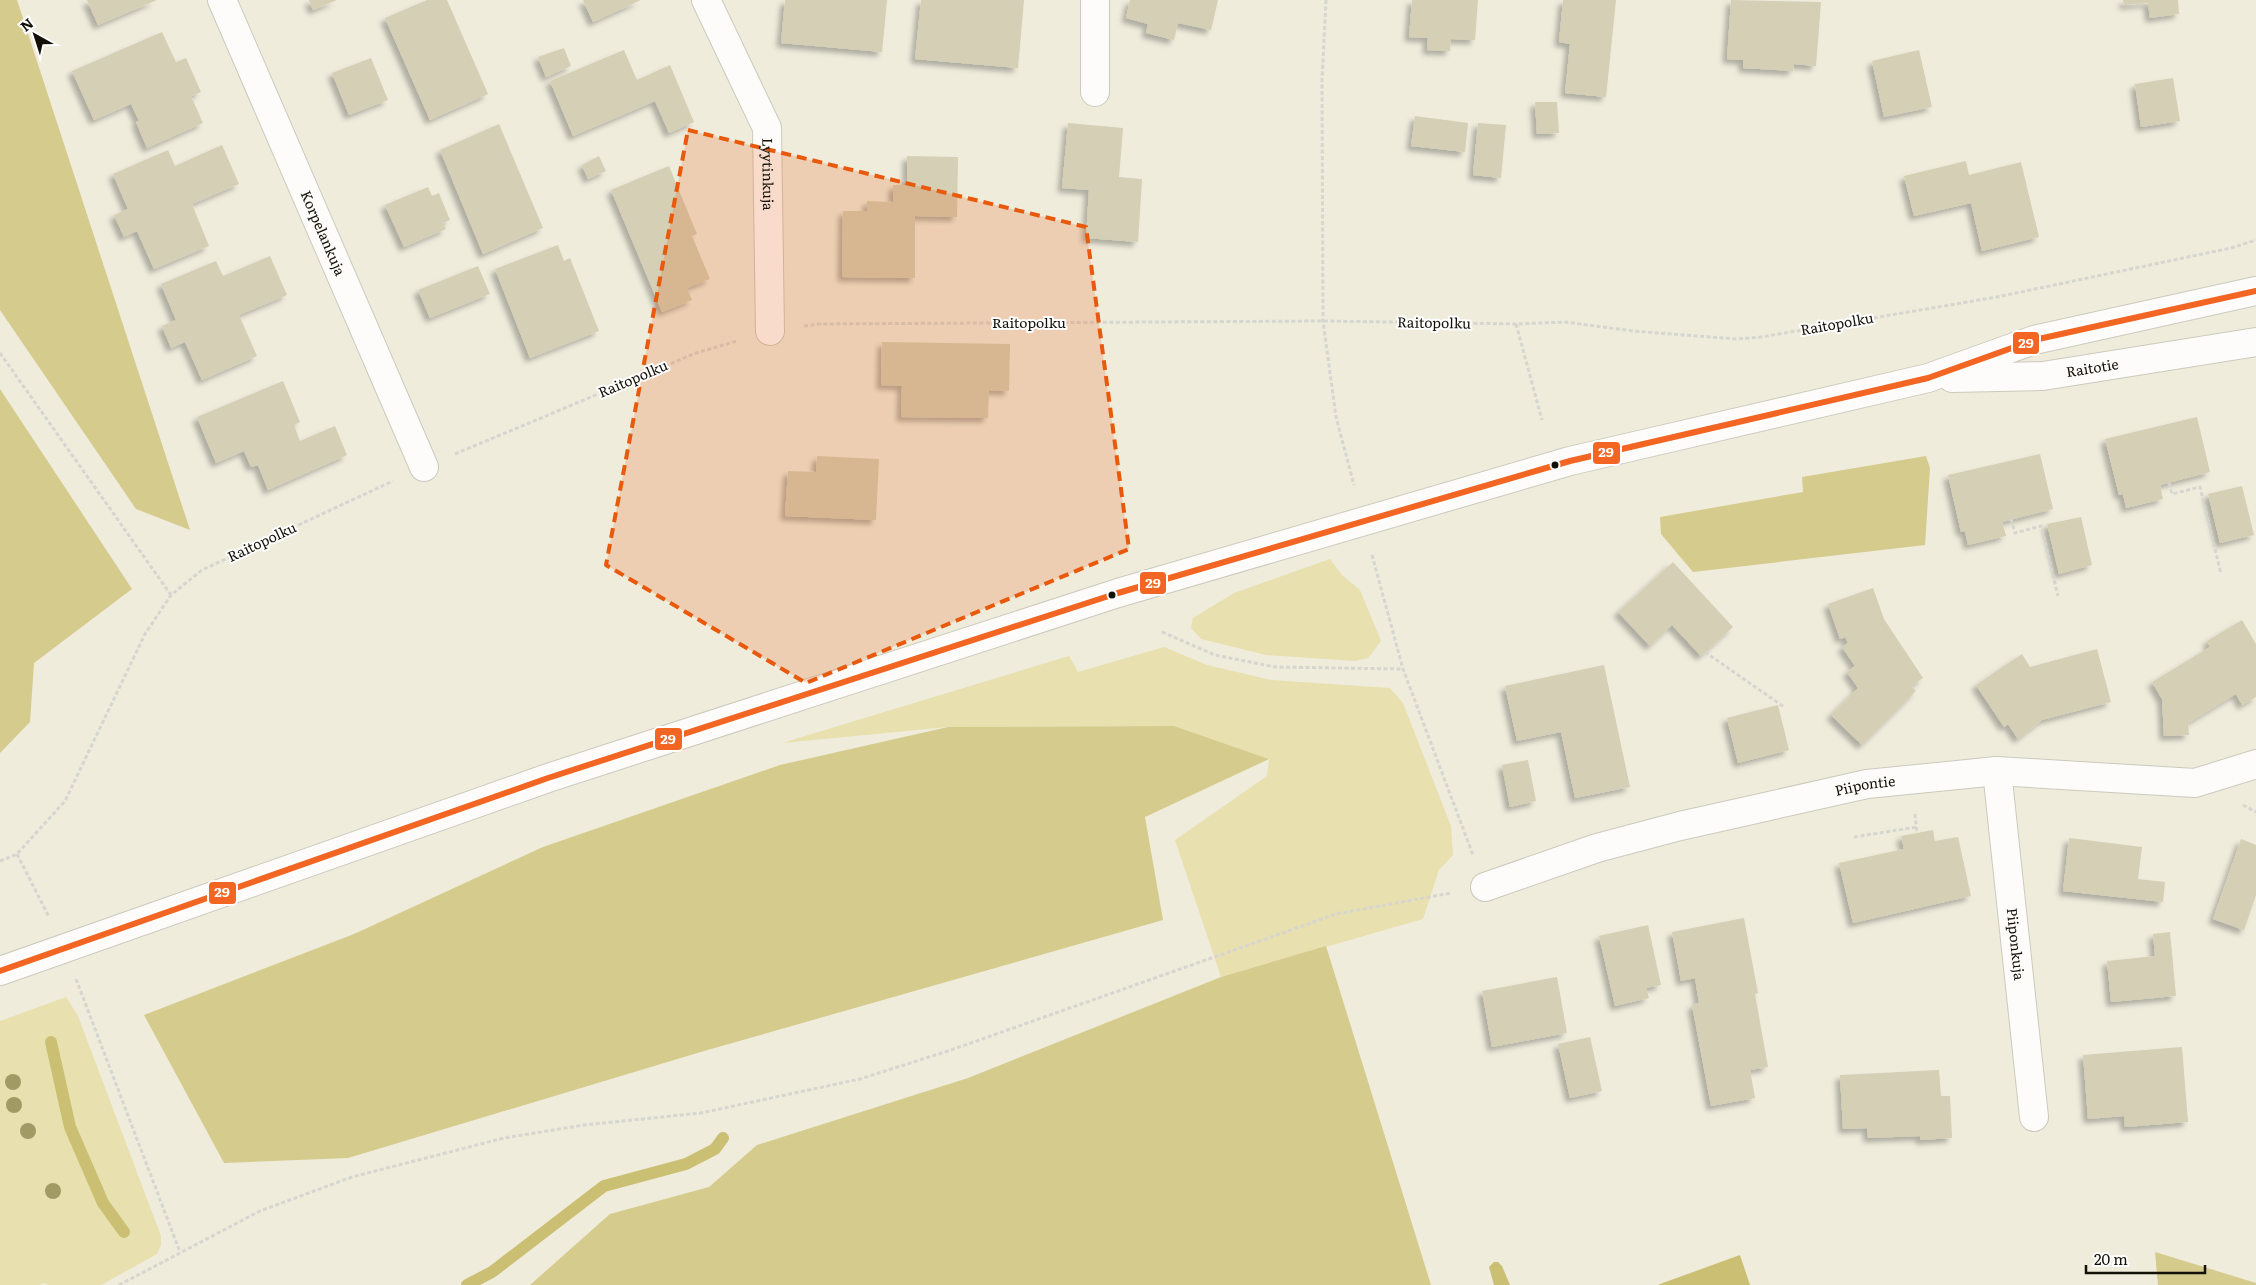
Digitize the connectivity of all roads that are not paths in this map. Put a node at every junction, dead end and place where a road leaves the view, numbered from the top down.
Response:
1 (222, 0) edge
2 (706, 0) edge
3 (1095, 0) edge
4 (1095, 92) dead end
5 (2256, 291) edge
6 (770, 331) road end
7 (2256, 342) edge
8 (1928, 378) junction
9 (424, 467) road end
10 (2256, 764) edge
11 (1997, 771) junction
12 (1485, 887) road end
13 (0, 971) edge
14 (2034, 1117) dead end

1 - 9 main road, Korpelankuja
2 - 6 main road, Lyytinkuja
3 - 4 main road
5 - 8 main road, Raitotie
7 - 8 main road, Raitotie
8 - 13 main road, Raitotie
10 - 11 main road, Piipontie
11 - 12 main road, Piipontie
11 - 14 main road, Piiponkuja

